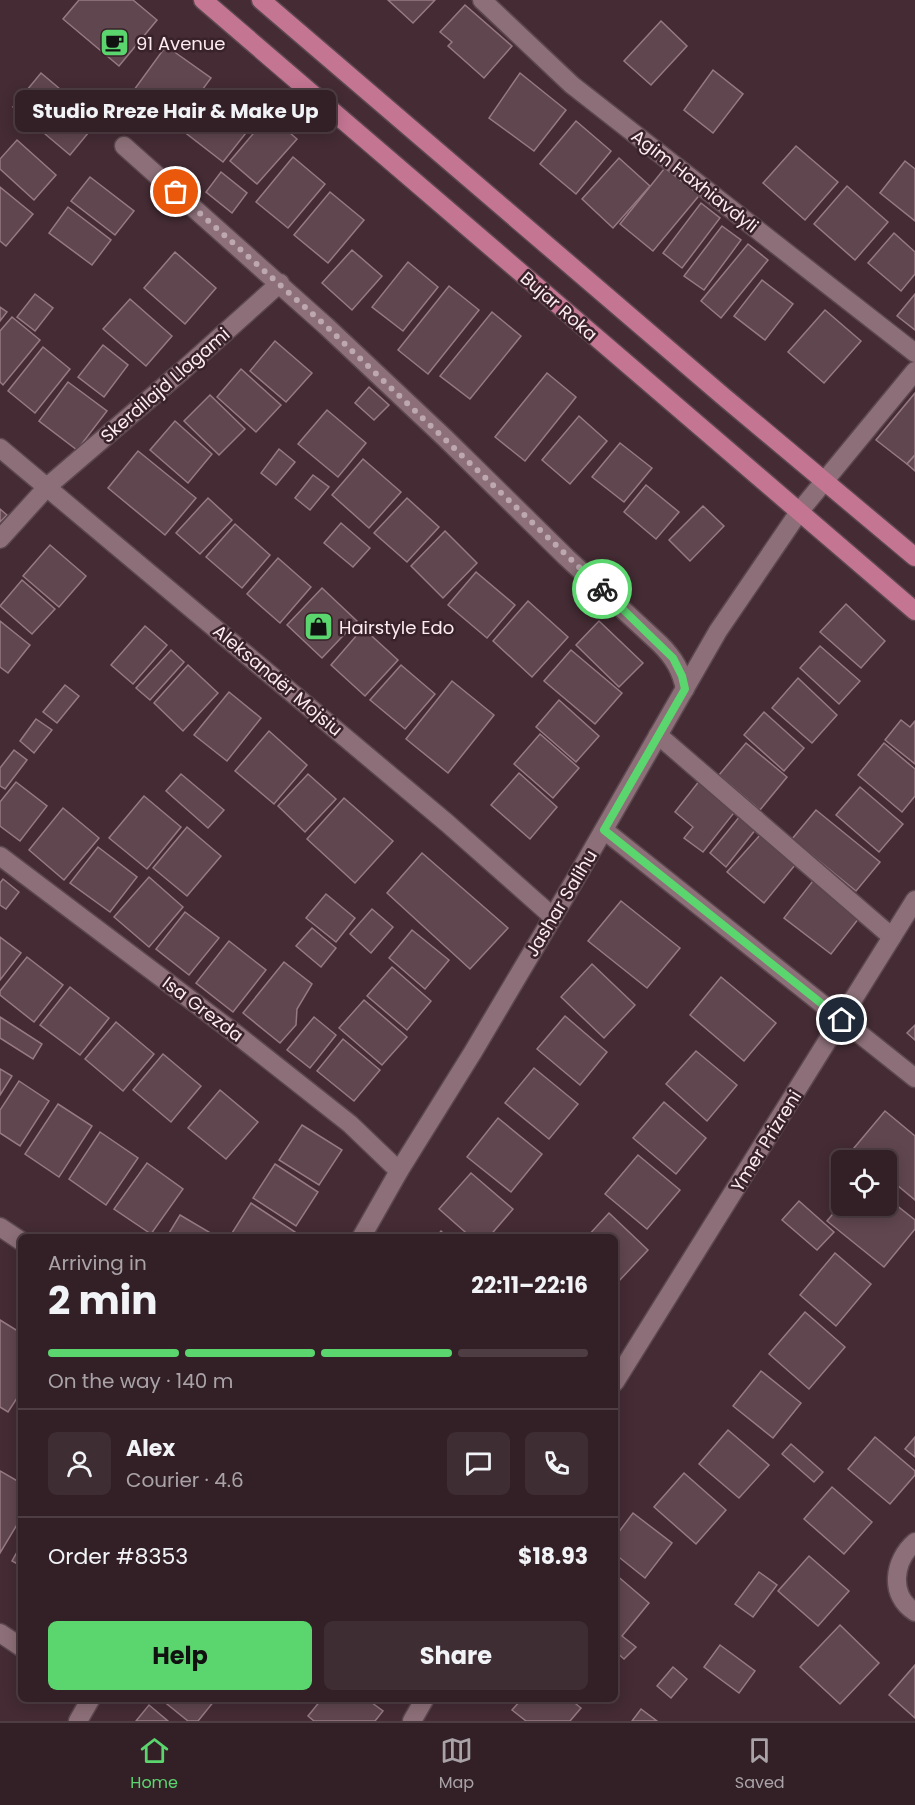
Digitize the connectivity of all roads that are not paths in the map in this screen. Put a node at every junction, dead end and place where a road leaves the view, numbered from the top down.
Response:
1 (203, 0) edge
2 (261, 0) edge
3 (482, 0) edge
4 (124, 147) dead end
5 (280, 284) junction
6 (915, 353) edge
7 (915, 371) edge
8 (0, 448) edge
9 (824, 481) junction
10 (48, 486) junction
11 (799, 512) junction
12 (0, 539) edge
13 (915, 557) edge
14 (915, 611) edge
15 (685, 689) junction
16 (658, 735) junction
17 (604, 830) junction
18 (0, 856) edge
19 (915, 900) edge
20 (552, 916) junction
21 (892, 938) junction
22 (842, 1020) junction
23 (915, 1078) edge
24 (399, 1171) junction
25 (0, 1227) edge
26 (363, 1234) edge
27 (18, 1239) edge
28 (618, 1377) edge
29 (915, 1542) edge
30 (915, 1612) edge
31 (0, 1633) edge
32 (18, 1645) edge
33 (89, 1702) edge
34 (423, 1702) edge
35 (78, 1721) edge
36 (412, 1721) edge

1 - 11 main road, Bujar Roka
2 - 9 main road
3 - 6 street, Agim Haxhiavdyli
4 - 5 street
5 - 10 street, Skerdilajd Llagami
5 - 15 street
7 - 9 street
8 - 10 street, Aleksandër Mojsiu
9 - 11 street, Jashar Salihu
9 - 13 main road
10 - 12 street
10 - 20 street, Aleksandër Mojsiu
11 - 14 main road, Bujar Roka
11 - 15 street, Jashar Salihu
15 - 16 street, Jashar Salihu
16 - 17 street, Jashar Salihu
16 - 21 street
17 - 20 street, Jashar Salihu
17 - 22 street
18 - 24 street, Isa Grezda
19 - 21 street, Ymer Prizreni
20 - 24 street, Jashar Salihu
21 - 22 street, Ymer Prizreni
22 - 23 street
22 - 28 street, Ymer Prizreni
24 - 26 street, Jashar Salihu
25 - 27 street
29 - 30 street
31 - 32 street
33 - 35 street
34 - 36 street

